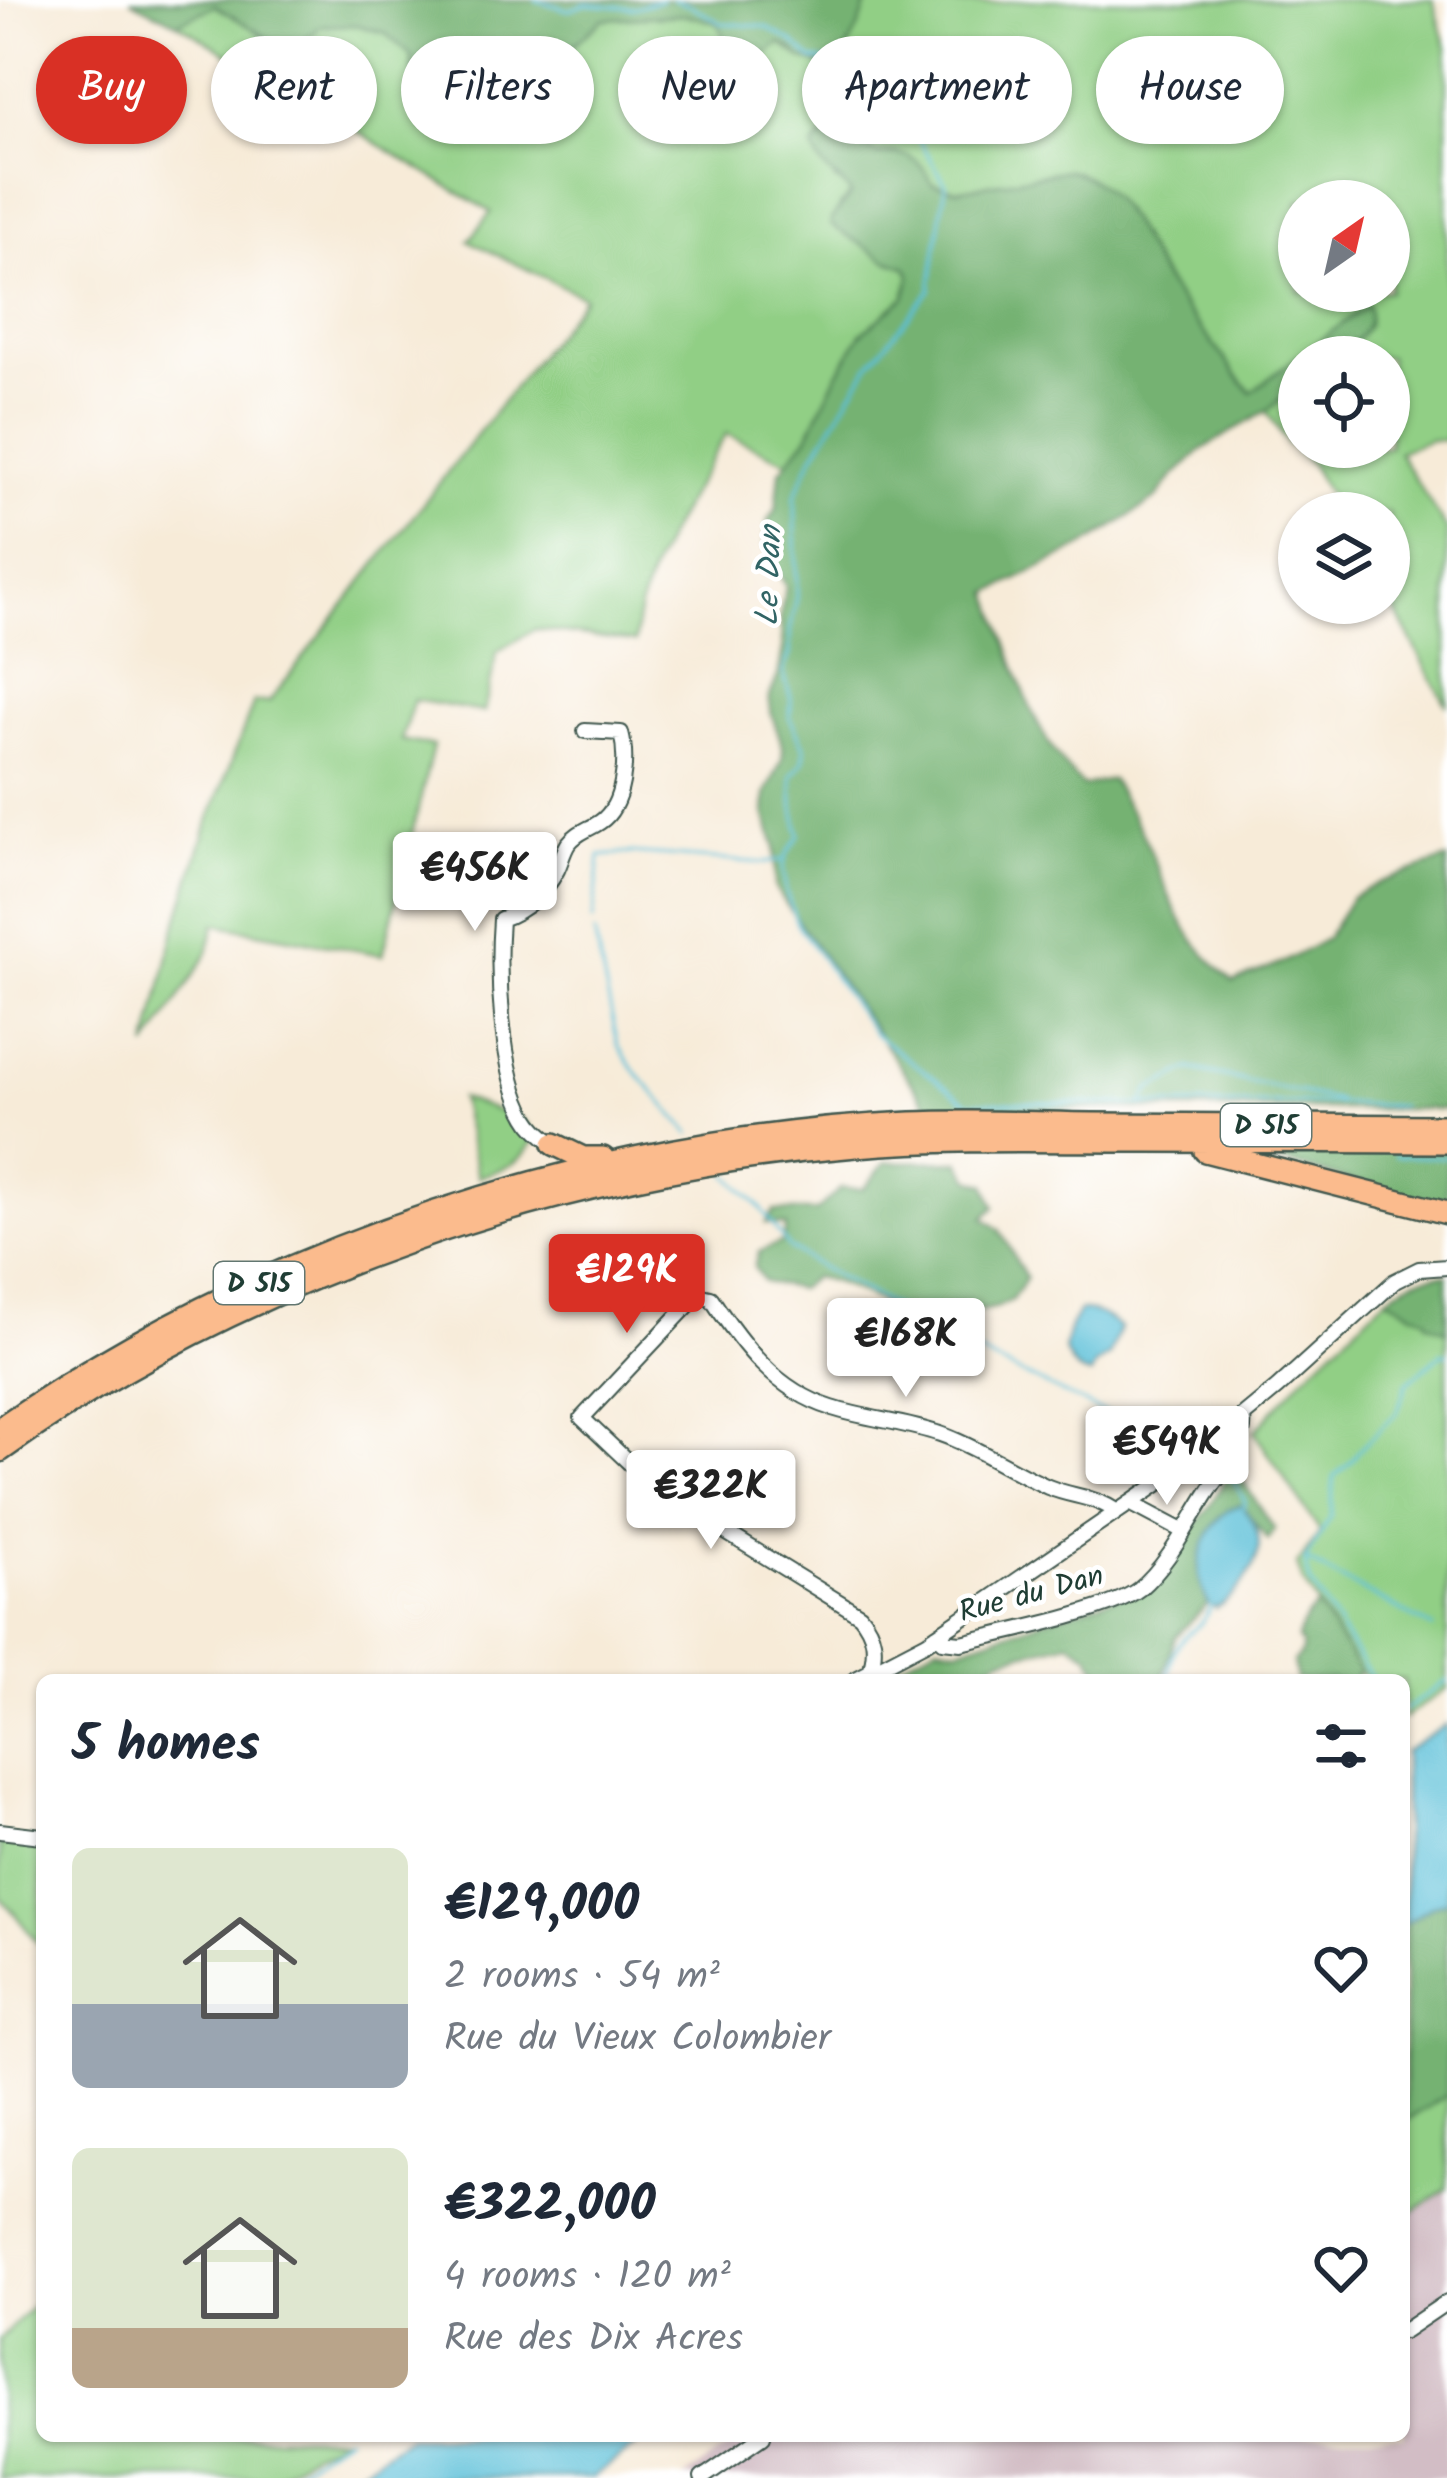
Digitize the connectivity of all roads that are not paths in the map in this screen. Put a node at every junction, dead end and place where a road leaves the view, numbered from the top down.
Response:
1 (585, 731) dead end
2 (1447, 1126) edge
3 (1151, 1142) junction
4 (1447, 1142) edge
5 (554, 1144) junction
6 (622, 1162) junction
7 (538, 1182) junction
8 (1447, 1213) edge
9 (1447, 1267) edge
10 (1243, 1417) junction
11 (0, 1429) edge
12 (0, 1451) edge
13 (1123, 1508) junction
14 (1183, 1531) junction
15 (937, 1635) junction
16 (870, 1672) junction
17 (866, 1674) edge
18 (0, 1831) edge
19 (36, 1836) edge
20 (1447, 2302) edge
21 (1410, 2327) edge
22 (754, 2442) edge
23 (702, 2478) edge

1 - 5 street
2 - 6 highway, D 515
3 - 4 highway, D 515
3 - 8 highway
3 - 12 highway, D 515
5 - 6 highway
5 - 7 highway
6 - 7 highway, D 515
7 - 11 highway, D 515
9 - 10 street
10 - 13 street
10 - 14 street, Rue du Dan
13 - 14 street
13 - 15 street
13 - 16 street
14 - 15 street, Rue du Dan
15 - 16 street
16 - 17 street
18 - 19 street
20 - 21 street
22 - 23 street

